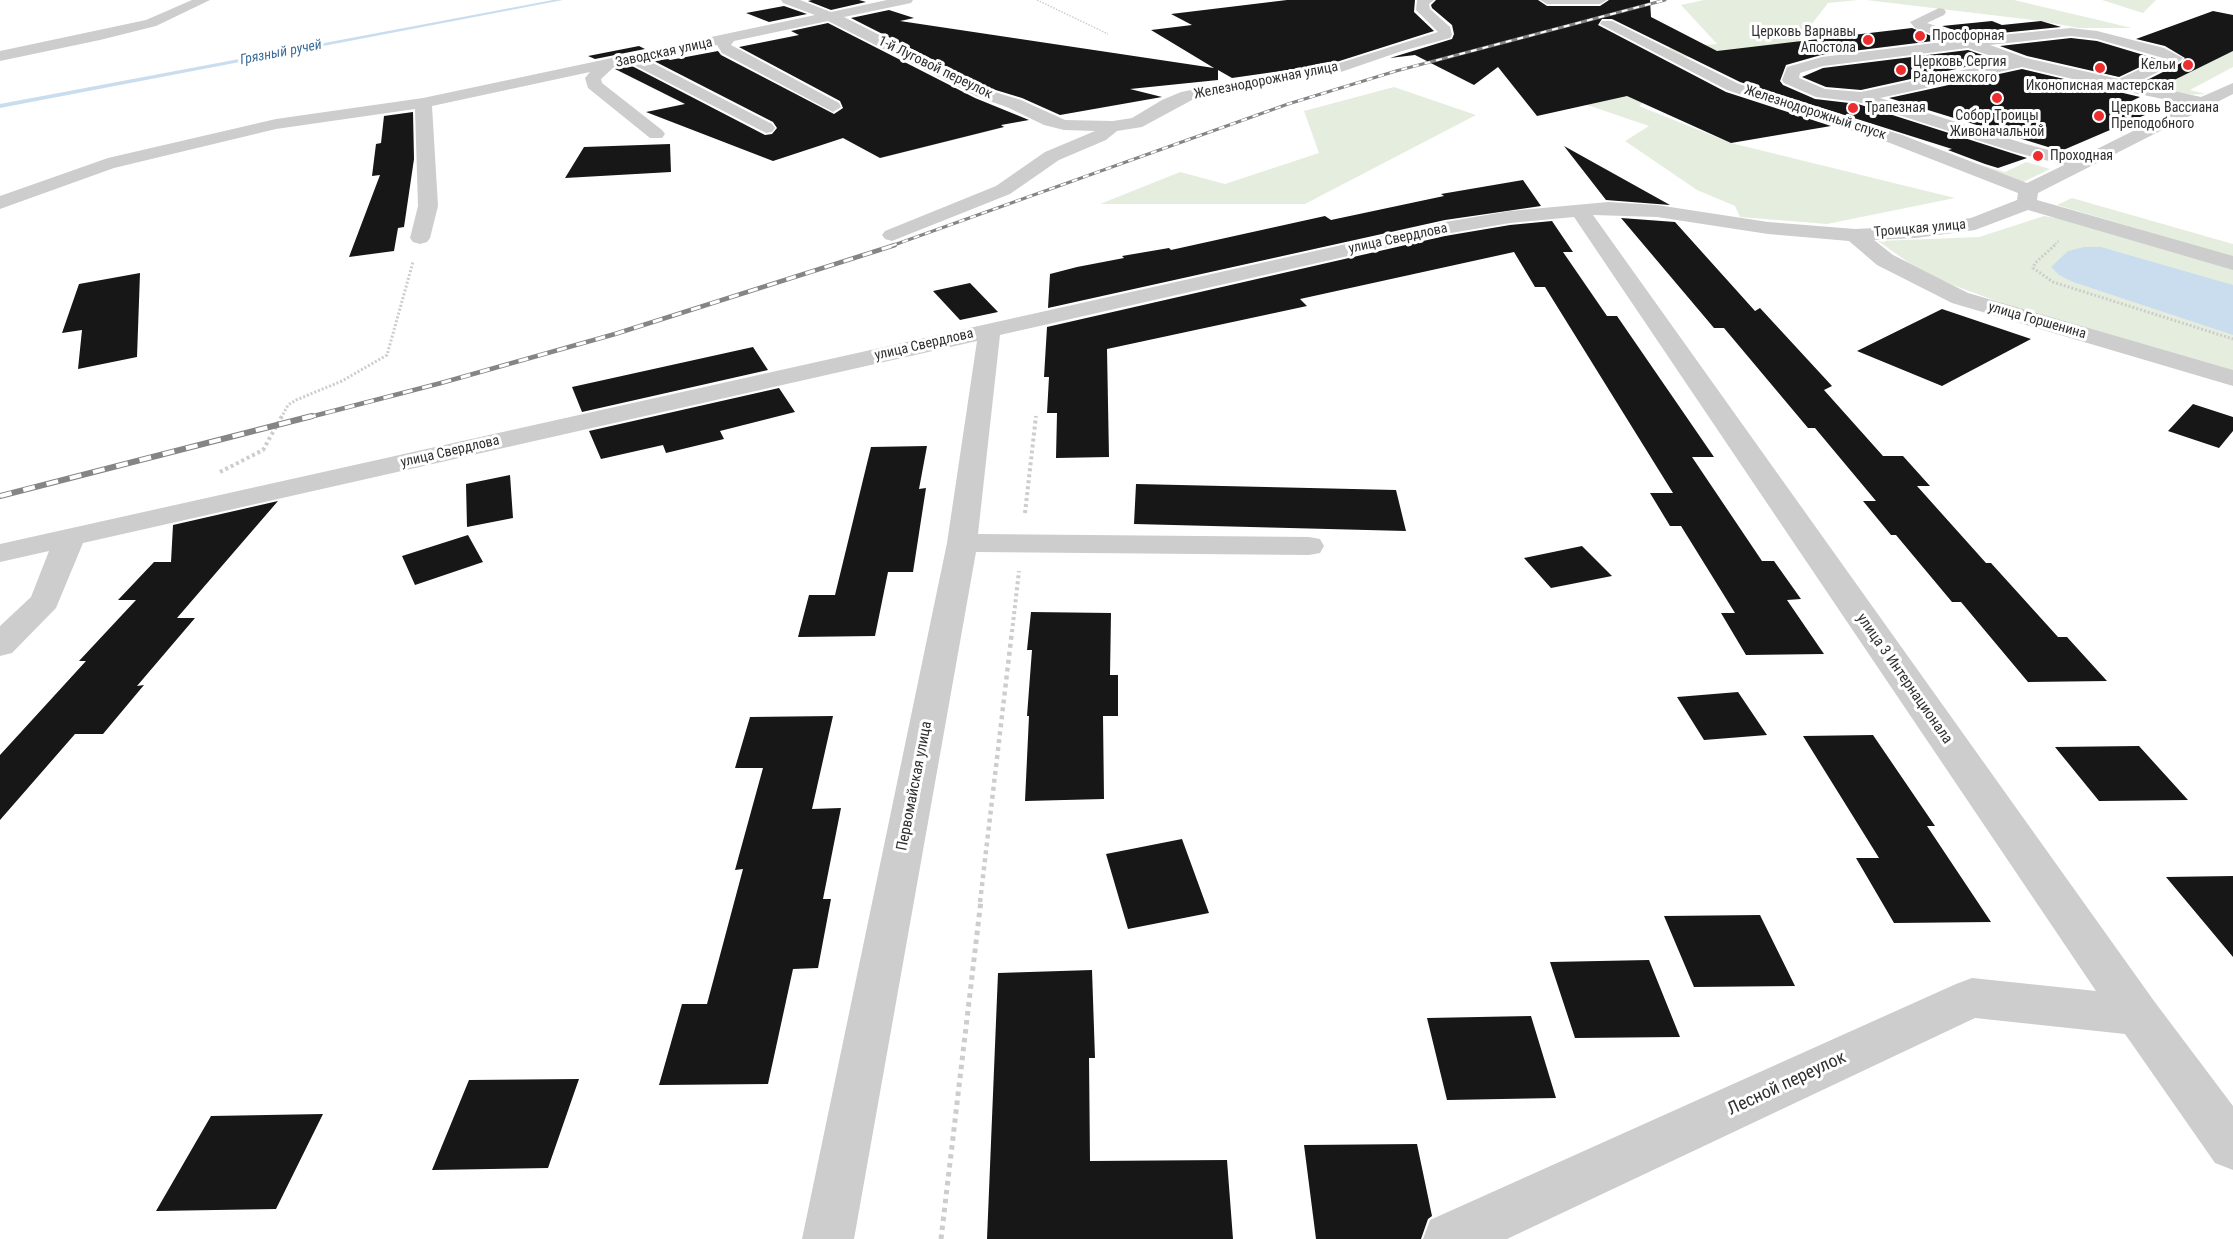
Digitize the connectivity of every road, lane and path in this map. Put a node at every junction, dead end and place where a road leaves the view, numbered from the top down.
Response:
1 (203, 0) edge
2 (788, 0) edge
3 (906, 0) edge
4 (1037, 0) edge
5 (1427, 0) edge
6 (1548, 0) edge
7 (1600, 0) edge
8 (1939, 12) dead end
9 (830, 16) junction
10 (1607, 24) dead end
11 (1108, 34) dead end
12 (728, 39) junction
13 (1969, 43) junction
14 (0, 56) edge
15 (633, 59) junction
16 (2022, 62) junction
17 (608, 64) junction
18 (2119, 85) junction
19 (2233, 88) edge
20 (1860, 97) junction
21 (423, 103) junction
22 (2204, 103) junction
23 (833, 107) dead end
24 (1113, 126) junction
25 (766, 128) dead end
26 (656, 134) dead end
27 (2082, 164) junction
28 (2028, 197) junction
29 (0, 203) edge
30 (1579, 210) junction
31 (1855, 234) junction
32 (892, 235) dead end
33 (2063, 237) dead end
34 (420, 238) joint
35 (2233, 263) edge
36 (2173, 316) dead end
37 (2168, 319) junction
38 (986, 332) junction
39 (2233, 339) edge
40 (2233, 378) edge
41 (1036, 416) dead end
42 (211, 476) dead end
43 (67, 537) junction
44 (962, 543) junction
45 (1022, 544) junction
46 (1310, 546) dead end
47 (0, 553) edge
48 (0, 645) edge
49 (2138, 1015) junction
50 (2233, 1146) edge
51 (828, 1239) edge
52 (941, 1239) edge
53 (1449, 1239) edge

1 - 14 street
2 - 9 street, 1-й Луговой переулок
3 - 9 street, Заводская улица
4 - 11 path
5 - 24 street, Железнодорожная улица
6 - 7 street
8 - 13 street
9 - 12 street, Заводская улица
9 - 24 street, 1-й Луговой переулок
10 - 28 street, Железнодорожный спуск
12 - 15 street, Заводская улица
12 - 23 street
13 - 16 street
13 - 18 street
13 - 20 street
15 - 17 street, Заводская улица
15 - 25 street
16 - 18 street
16 - 20 street
17 - 21 street, Заводская улица
17 - 26 street
18 - 22 street
19 - 22 street, Троицкая улица
20 - 27 street
21 - 29 street, Заводская улица
21 - 34 street
22 - 27 street, Троицкая улица
24 - 32 street
27 - 28 street, Троицкая улица
28 - 31 street, Троицкая улица
28 - 35 street
30 - 31 street, улица Свердлова
30 - 38 street, улица Свердлова
30 - 49 street, улица 3 Интернационала
31 - 40 street, улица Горшенина
33 - 37 path
34 - 42 path
36 - 37 path
37 - 39 path
38 - 43 street, улица Свердлова
38 - 44 street, Первомайская улица
41 - 45 path
43 - 47 street, улица Свердлова
43 - 48 street
44 - 45 street
44 - 51 street, Первомайская улица
45 - 46 street
45 - 52 path
49 - 50 street, улица 3 Интернационала
49 - 53 street, Лесной переулок

